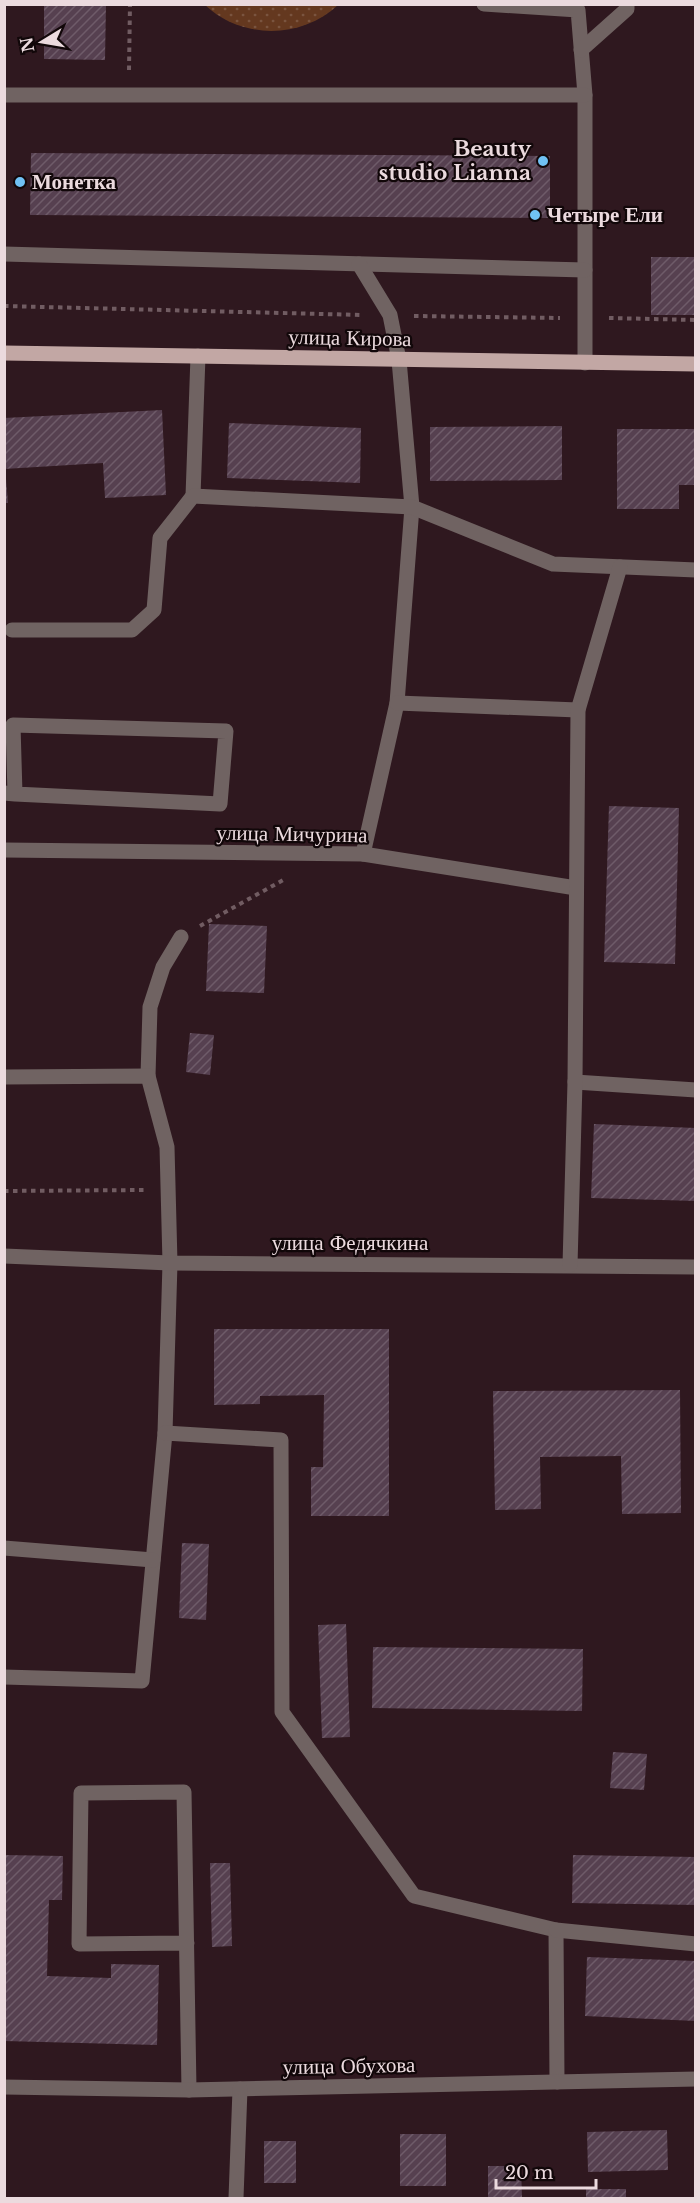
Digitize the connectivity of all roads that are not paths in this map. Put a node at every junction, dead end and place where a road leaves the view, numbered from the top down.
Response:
1 (484, 4) edge
2 (627, 4) edge
3 (581, 51) junction
4 (4, 95) edge
5 (585, 95) junction
6 (4, 255) edge
7 (359, 264) junction
8 (585, 270) junction
9 (4, 353) edge
10 (198, 356) junction
11 (399, 360) junction
12 (585, 363) junction
13 (696, 364) edge
14 (193, 496) junction
15 (412, 507) junction
16 (620, 567) junction
17 (696, 570) edge
18 (12, 630) dead end
19 (397, 703) junction
20 (578, 710) junction
21 (10, 794) edge
22 (4, 850) edge
23 (363, 855) junction
24 (576, 888) junction
25 (181, 937) road end
26 (148, 1076) junction
27 (4, 1077) edge
28 (575, 1082) junction
29 (696, 1090) edge
30 (4, 1256) edge
31 (170, 1263) junction
32 (570, 1265) junction
33 (696, 1267) edge
34 (165, 1433) junction
35 (4, 1548) edge
36 (153, 1560) junction
37 (4, 1677) edge
38 (556, 1930) junction
39 (187, 1943) junction
40 (696, 1944) edge
41 (696, 2079) edge
42 (557, 2082) junction
43 (4, 2087) edge
44 (240, 2089) junction
45 (189, 2090) junction
46 (236, 2199) edge

1 - 3 street
2 - 3 street
3 - 5 street
4 - 5 street
5 - 8 street
6 - 7 street
7 - 8 street
7 - 11 street
8 - 12 street
9 - 10 main road, улица Кирова
10 - 11 main road, улица Кирова
10 - 14 street
11 - 12 main road, улица Кирова
11 - 15 street
12 - 13 main road, улица Кирова
14 - 15 street
14 - 18 street
15 - 16 street
15 - 19 street
16 - 17 street
16 - 20 street
19 - 20 street
19 - 23 street
20 - 24 street
21 - 21 street
22 - 23 street, улица Мичурина
23 - 24 street, улица Мичурина
24 - 28 street
25 - 26 street
26 - 27 street
26 - 31 street
28 - 29 street
28 - 32 street
30 - 31 street, улица Федячкина
31 - 32 street, улица Федячкина
31 - 34 street
32 - 33 street, улица Федячкина
34 - 36 street
34 - 38 street
35 - 36 street
36 - 37 street
38 - 40 street
38 - 42 street
39 - 39 street
39 - 45 street
41 - 42 street, улица Обухова
42 - 44 street, улица Обухова
43 - 45 street, улица Обухова
44 - 45 street, улица Обухова
44 - 46 street

